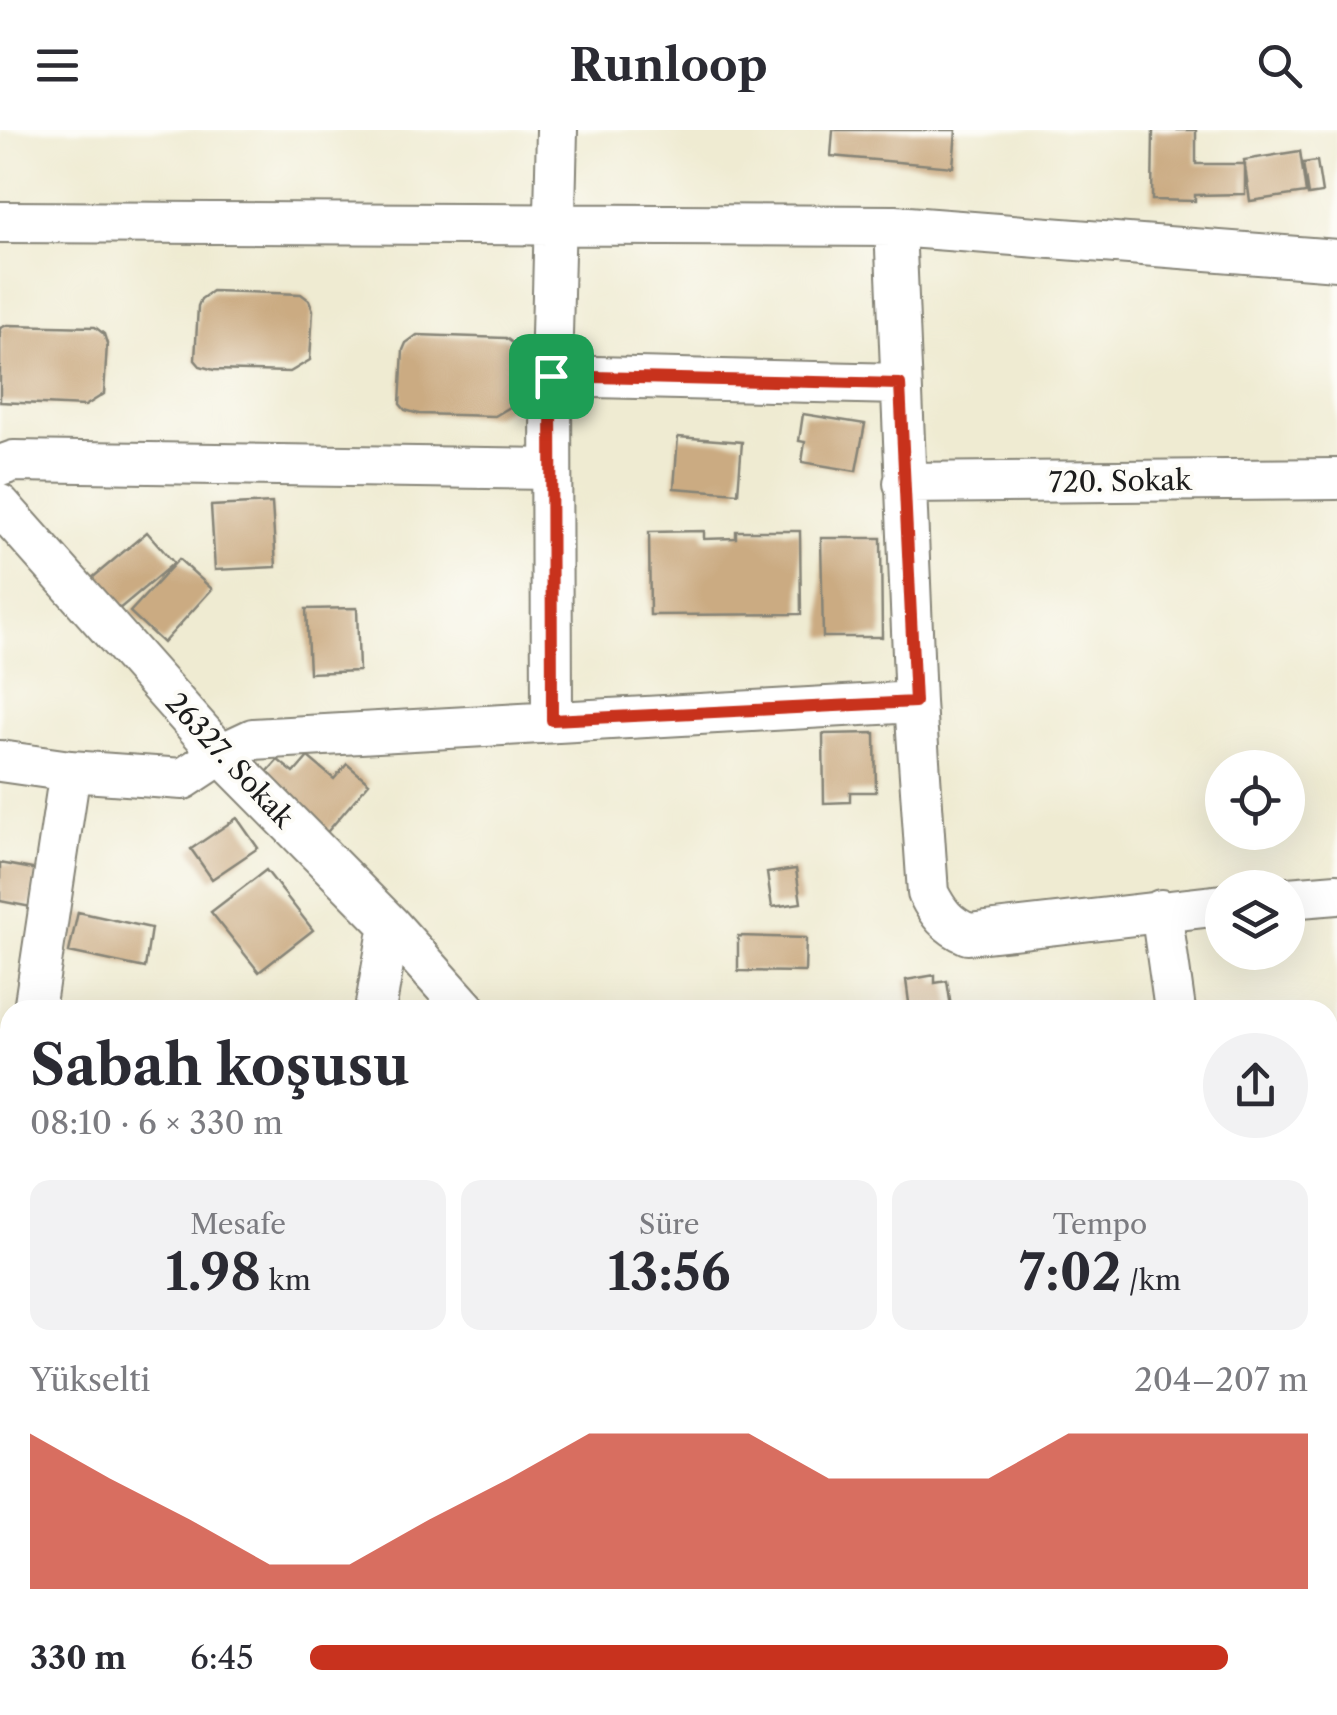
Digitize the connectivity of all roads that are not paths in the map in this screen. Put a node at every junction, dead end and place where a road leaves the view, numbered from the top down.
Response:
1 (557, 130) edge
2 (0, 222) edge
3 (552, 226) junction
4 (895, 226) junction
5 (1337, 260) edge
6 (551, 376) junction
7 (900, 384) junction
8 (0, 466) edge
9 (551, 469) junction
10 (1337, 478) edge
11 (904, 482) junction
12 (0, 505) edge
13 (915, 702) junction
14 (552, 720) junction
15 (221, 754) junction
16 (0, 761) edge
17 (70, 770) junction
18 (1337, 894) edge
19 (1305, 897) edge
20 (1205, 906) edge
21 (1162, 910) junction
22 (390, 926) junction
23 (36, 1000) edge
24 (377, 1000) edge
25 (457, 1000) edge
26 (1174, 1000) edge

1 - 3 street
2 - 3 street
3 - 4 street
3 - 6 street
4 - 5 street
4 - 7 street
6 - 7 street
6 - 9 street
7 - 11 street
8 - 9 street
9 - 14 street
10 - 11 street, 720. Sokak
11 - 13 street
12 - 15 street, 26327. Sokak
13 - 14 street
13 - 21 street
14 - 15 street
15 - 17 street
15 - 22 street, 26327. Sokak
16 - 17 street
17 - 23 street
18 - 19 street
20 - 21 street
21 - 26 street
22 - 24 street
22 - 25 street, 26327. Sokak

